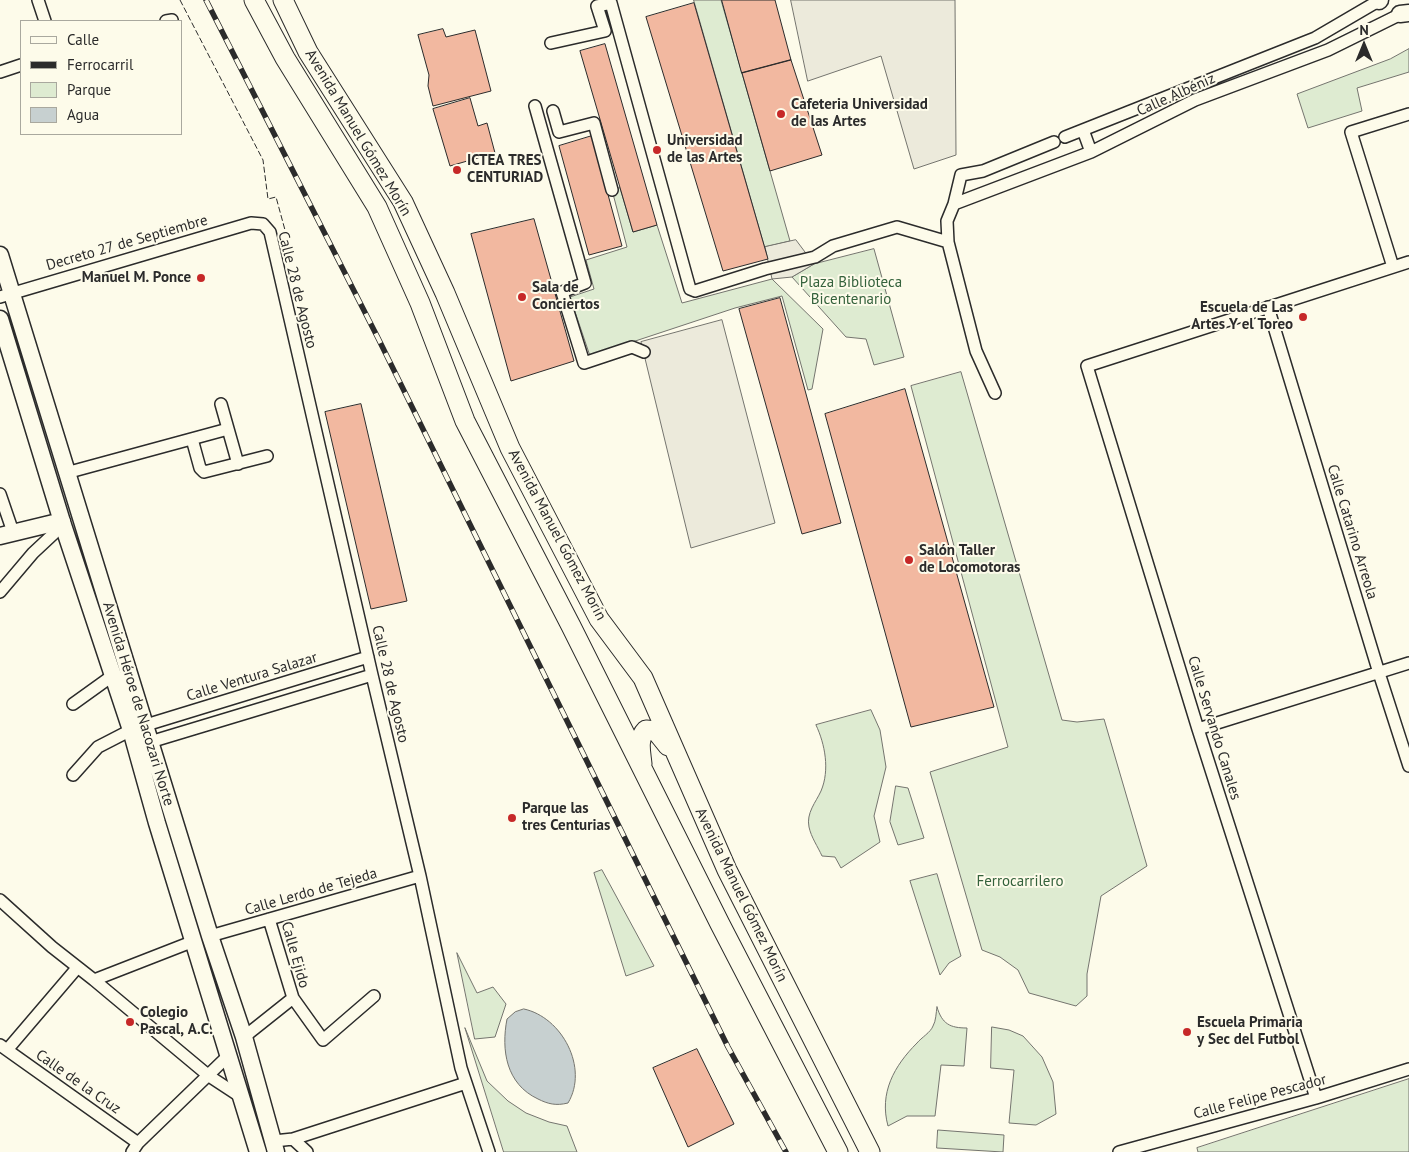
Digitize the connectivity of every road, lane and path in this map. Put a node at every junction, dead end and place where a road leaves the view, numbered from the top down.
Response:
1 (38, 0) edge
2 (254, 0) edge
3 (283, 0) edge
4 (1380, 0) edge
5 (1406, 12) edge
6 (45, 20) edge
7 (551, 43) dead end
8 (20, 65) edge
9 (0, 72) edge
10 (535, 106) dead end
11 (553, 111) dead end
12 (1409, 114) edge
13 (1082, 130) junction
14 (1065, 137) dead end
15 (1054, 142) dead end
16 (1091, 152) junction
17 (992, 166) junction
18 (1000, 186) junction
19 (612, 190) dead end
20 (954, 204) junction
21 (263, 224) joint
22 (948, 242) junction
23 (0, 255) edge
24 (1409, 262) edge
25 (1393, 267) junction
26 (6, 294) edge
27 (1268, 307) junction
28 (0, 319) edge
29 (644, 352) dead end
30 (995, 392) dead end
31 (221, 404) dead end
32 (228, 429) junction
33 (192, 439) junction
34 (267, 456) dead end
35 (238, 464) junction
36 (66, 474) junction
37 (0, 494) edge
38 (63, 523) junction
39 (7, 534) edge
40 (0, 592) edge
41 (368, 657) junction
42 (1409, 663) edge
43 (1379, 673) junction
44 (372, 675) junction
45 (112, 676) junction
46 (73, 704) dead end
47 (138, 728) junction
48 (1198, 729) junction
49 (150, 742) junction
50 (1409, 766) edge
51 (683, 770) junction
52 (643, 773) junction
53 (73, 775) dead end
54 (420, 876) junction
55 (0, 900) edge
56 (269, 919) junction
57 (210, 936) junction
58 (194, 941) junction
59 (77, 968) junction
60 (94, 980) junction
61 (374, 996) dead end
62 (292, 998) junction
63 (244, 1038) junction
64 (4, 1048) edge
65 (228, 1056) junction
66 (1409, 1069) edge
67 (210, 1076) junction
68 (466, 1083) junction
69 (241, 1097) junction
70 (1316, 1098) junction
71 (293, 1139) junction
72 (275, 1146) edge
73 (135, 1148) edge
74 (254, 1151) edge
75 (307, 1152) edge
76 (489, 1152) edge
77 (838, 1152) edge
78 (870, 1152) edge
79 (1119, 1152) edge

1 - 6 street
2 - 52 main road, Avenida Manuel Gómez Morín
3 - 51 main road, Avenida Manuel Gómez Morín
4 - 13 street, Calle Albéniz
5 - 16 street, Calle Albéniz
7 - 22 street
8 - 9 street
10 - 29 street
11 - 19 street
12 - 25 street
13 - 14 street, Calle Albéniz
13 - 16 street
15 - 17 street
16 - 18 street, Calle Albéniz
17 - 18 street
17 - 20 street
18 - 20 street, Calle Albéniz
20 - 22 street
21 - 26 street, Decreto 27 de Septiembre
21 - 41 street, Calle 28 de Agosto
22 - 30 street
23 - 26 main road, Avenida Héroe de Nacozari Norte
24 - 25 street
25 - 27 street
26 - 36 main road, Avenida Héroe de Nacozari Norte
27 - 43 street, Calle Catarino Arreola
27 - 48 street, Calle Servando Canales
28 - 38 main road, Avenida Héroe de Nacozari Norte
31 - 32 street
32 - 33 street
32 - 35 street
33 - 35 street
33 - 36 street
34 - 35 street
36 - 47 main road, Avenida Héroe de Nacozari Norte
37 - 39 street
38 - 39 main road
38 - 40 street
38 - 45 main road, Avenida Héroe de Nacozari Norte
41 - 44 street, Calle 28 de Agosto
41 - 47 street, Calle Ventura Salazar
42 - 43 street
43 - 48 street
43 - 50 street, Calle Catarino Arreola
44 - 49 street
44 - 54 street, Calle 28 de Agosto
45 - 46 street
45 - 47 main road, Avenida Héroe de Nacozari Norte
47 - 49 main road, Avenida Héroe de Nacozari Norte
47 - 53 street, Calle Ventura Salazar
47 - 58 main road, Avenida Héroe de Nacozari Norte
48 - 70 street, Calle Servando Canales
49 - 57 main road, Avenida Héroe de Nacozari Norte
51 - 52 main road
51 - 78 main road, Avenida Manuel Gómez Morín
52 - 77 main road, Avenida Manuel Gómez Morín
54 - 56 street, Calle Lerdo de Tejeda
54 - 68 street, Calle 28 de Agosto
55 - 59 street
56 - 57 street, Calle Lerdo de Tejeda
56 - 62 street, Calle Ejido
57 - 63 main road, Avenida Héroe de Nacozari Norte
58 - 60 street
58 - 65 main road, Avenida Héroe de Nacozari Norte
59 - 60 street
59 - 64 street
60 - 67 street
61 - 62 street
62 - 63 street, Calle Ejido
63 - 72 main road, Avenida Héroe de Nacozari Norte
64 - 73 street, Calle de la Cruz
65 - 67 street
65 - 69 main road, Avenida Héroe de Nacozari Norte
66 - 70 street, Calle Felipe Pescador
67 - 69 street
67 - 73 street
68 - 71 street
68 - 76 street, Calle 28 de Agosto
69 - 74 main road, Avenida Héroe de Nacozari Norte
70 - 79 street, Calle Felipe Pescador
71 - 72 street
71 - 75 street
72 - 74 main road

